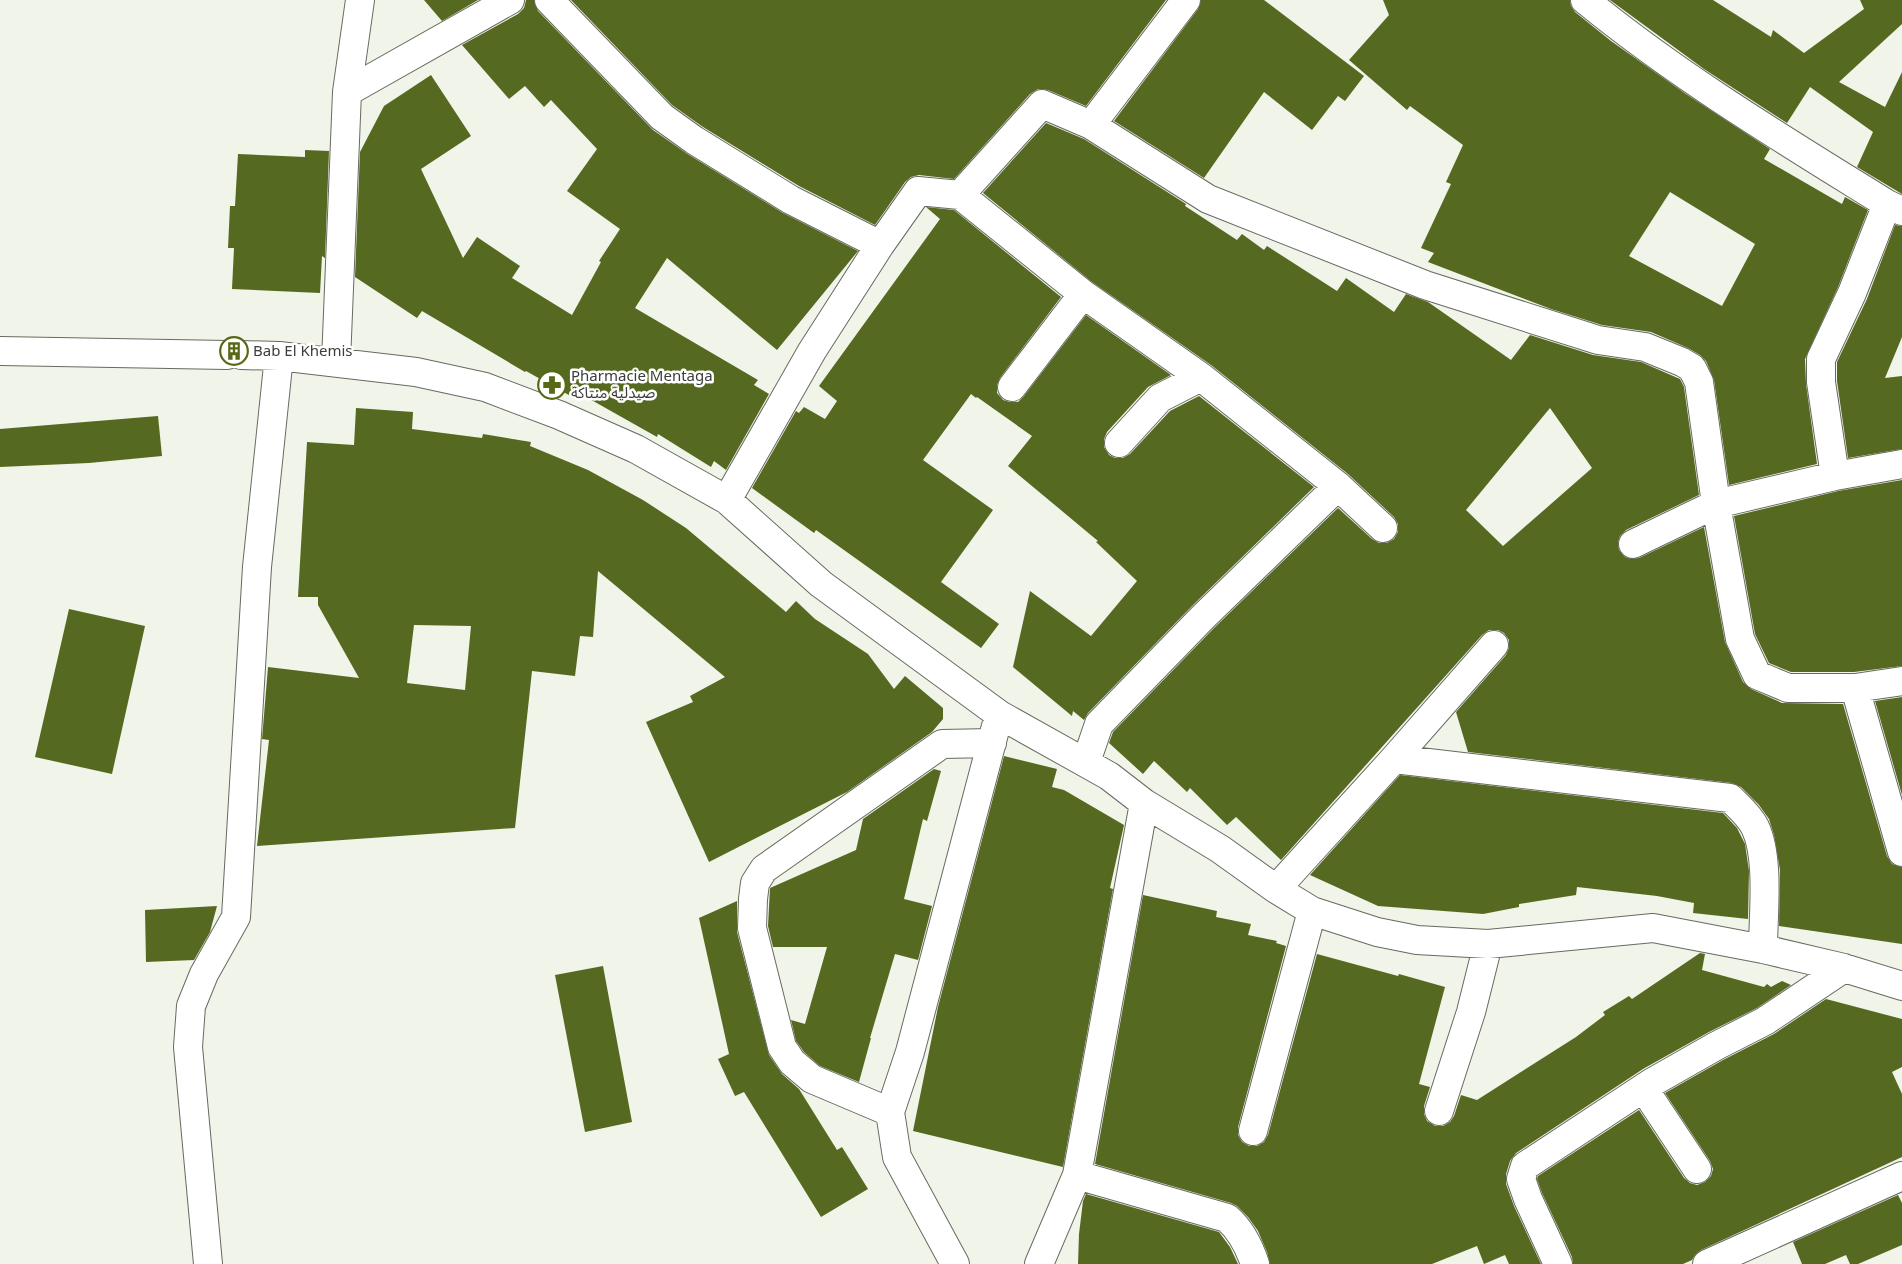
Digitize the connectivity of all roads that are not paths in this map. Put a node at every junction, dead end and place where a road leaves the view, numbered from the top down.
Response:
1 (360, 0) edge
2 (510, 0) edge
3 (549, 0) edge
4 (1186, 0) edge
5 (1585, 0) edge
6 (347, 92) junction
7 (1091, 125) junction
8 (960, 196) junction
9 (1894, 208) edge
10 (880, 245) junction
11 (1083, 294) junction
12 (0, 351) edge
13 (279, 356) junction
14 (336, 362) junction
15 (1201, 377) junction
16 (1012, 387) dead end
17 (1120, 443) dead end
18 (1902, 464) edge
19 (1835, 476) junction
20 (1338, 486) junction
21 (727, 500) junction
22 (1716, 504) junction
23 (1383, 528) dead end
24 (1633, 544) dead end
25 (1494, 645) dead end
26 (1902, 681) edge
27 (1855, 688) junction
28 (1000, 715) junction
29 (992, 743) junction
30 (1394, 759) junction
31 (1086, 762) junction
32 (1144, 802) junction
33 (1902, 852) edge
34 (1276, 889) junction
35 (1312, 911) junction
36 (1488, 944) junction
37 (1763, 949) junction
38 (1844, 968) junction
39 (1902, 986) edge
40 (1644, 1089) junction
41 (890, 1112) junction
42 (1439, 1112) dead end
43 (1253, 1131) dead end
44 (1697, 1169) dead end
45 (1077, 1175) junction
46 (1902, 1176) edge
47 (208, 1264) edge
48 (955, 1264) edge
49 (1039, 1264) edge
50 (1255, 1264) edge
51 (1558, 1264) edge
52 (1707, 1264) edge

1 - 6 street
2 - 6 street
3 - 10 street
4 - 7 street
5 - 9 street
6 - 14 street
7 - 8 street
7 - 22 street
8 - 10 street
8 - 11 street
9 - 19 street
10 - 21 street
11 - 15 street
11 - 16 street
12 - 13 street
13 - 14 street
13 - 47 street
14 - 21 street
15 - 17 street
15 - 20 street
18 - 19 street
19 - 22 street
20 - 23 street
20 - 31 street
21 - 28 street
22 - 24 street
22 - 27 street
25 - 30 street
26 - 27 street
27 - 33 street
28 - 29 street
28 - 31 street
29 - 41 street
29 - 41 street
30 - 34 street
30 - 37 street
31 - 32 street
32 - 34 street
32 - 45 street
34 - 35 street
35 - 36 street
35 - 43 street
36 - 37 street
36 - 42 street
37 - 38 street
38 - 39 street
38 - 40 street
40 - 44 street
40 - 51 street
41 - 48 street
45 - 49 street
45 - 50 street
46 - 52 street

